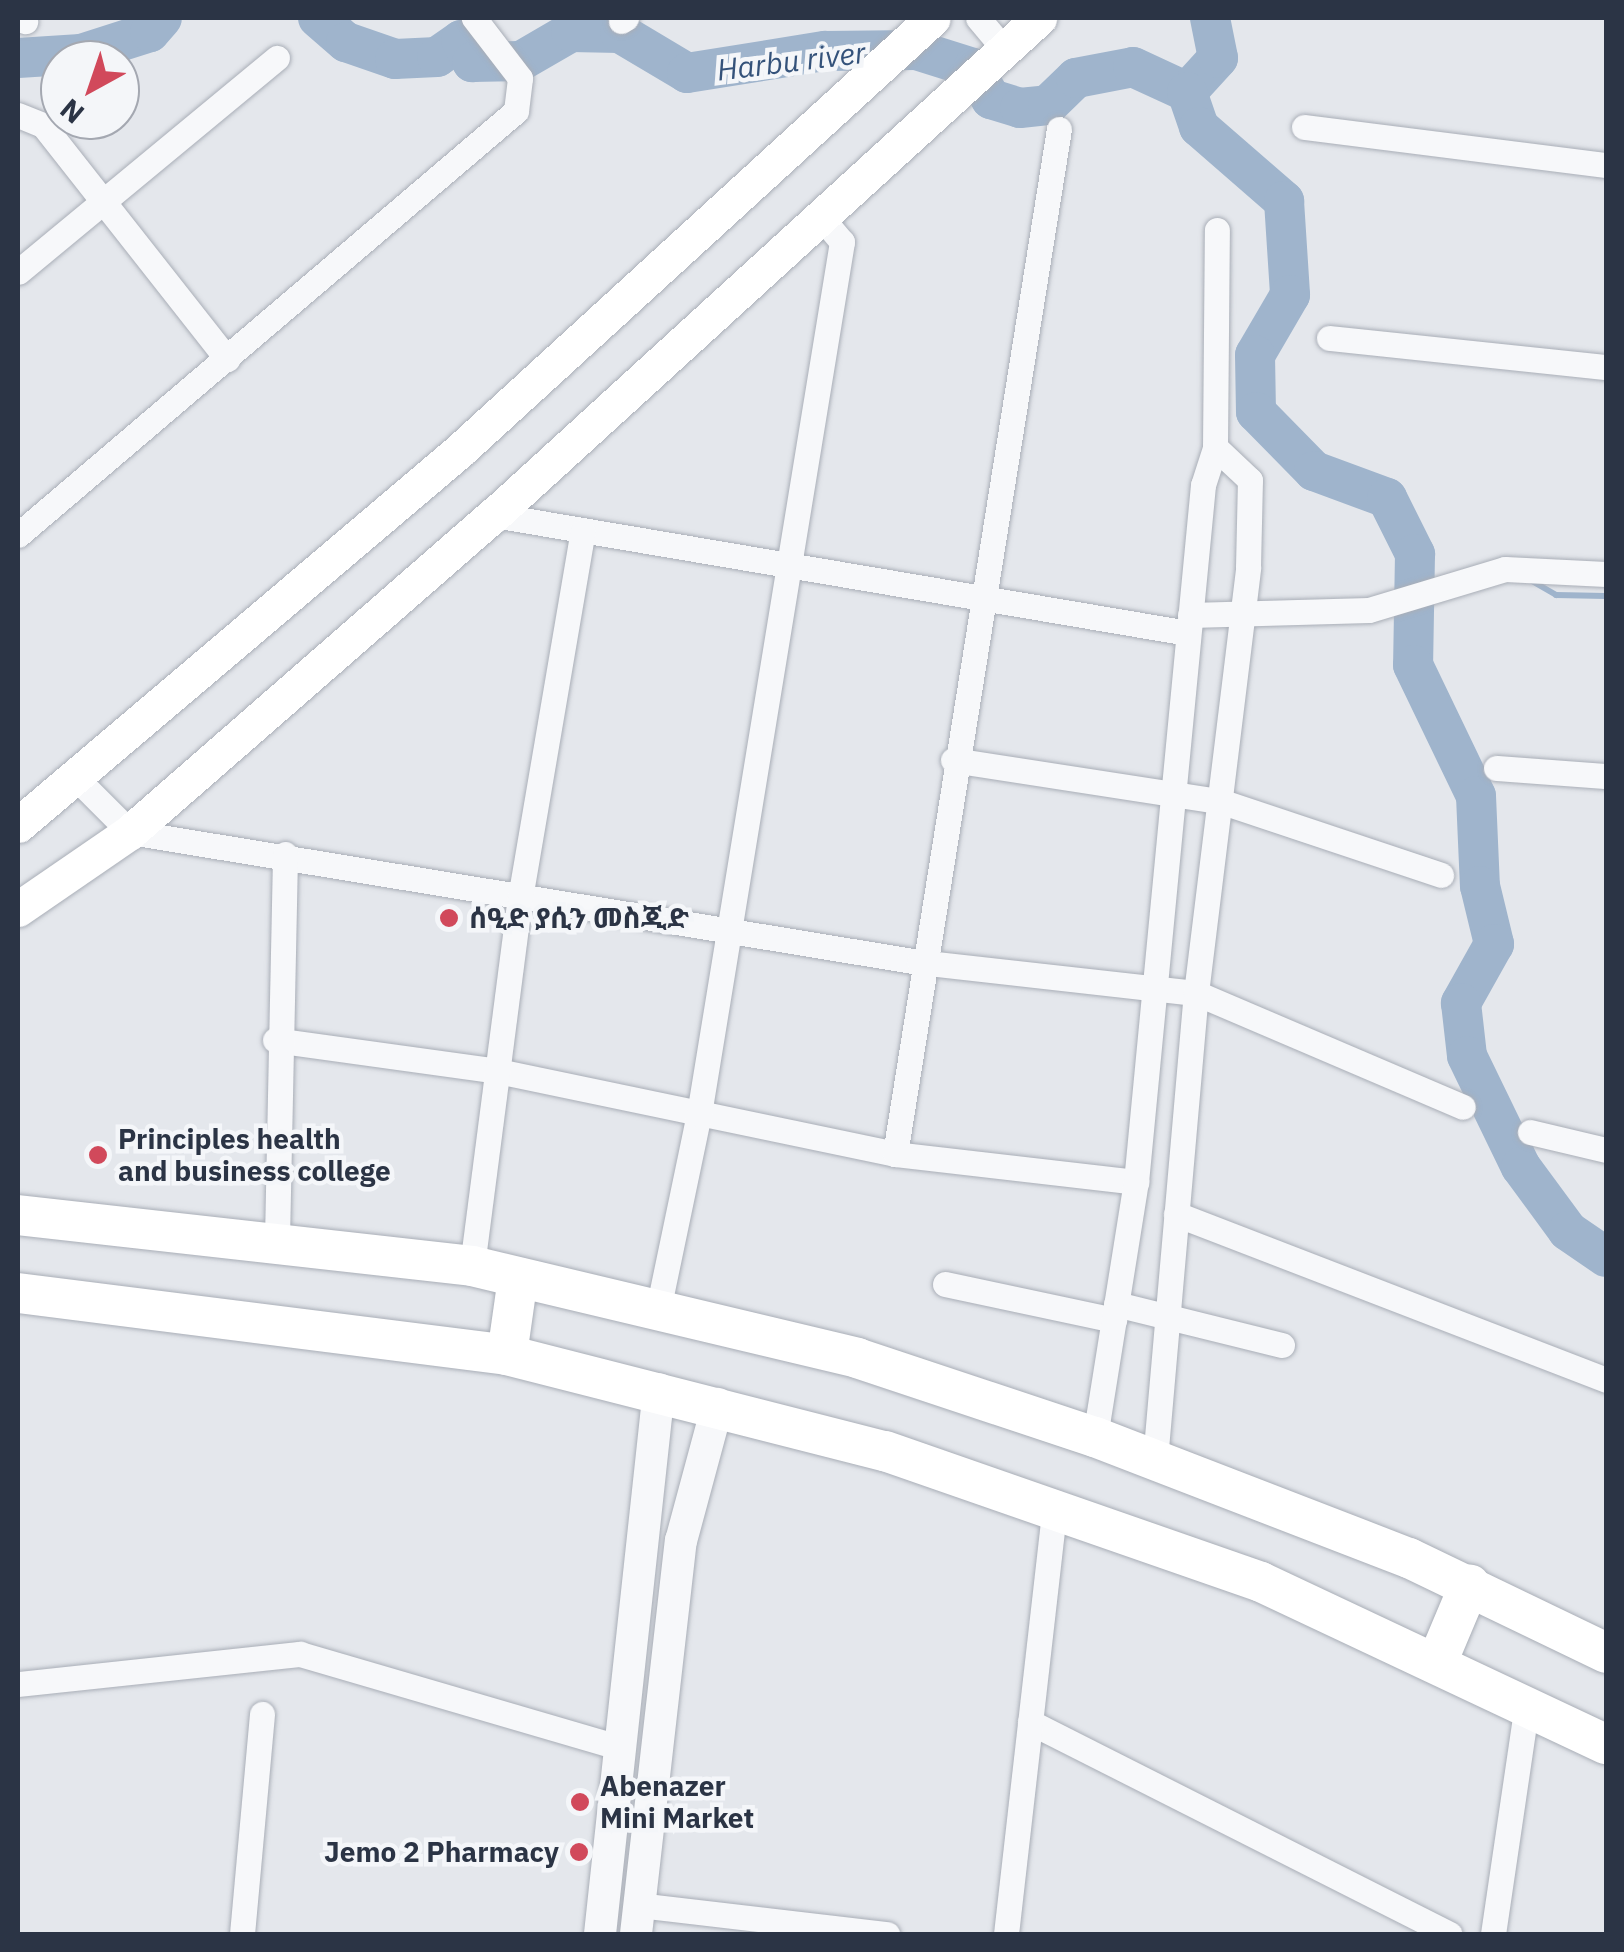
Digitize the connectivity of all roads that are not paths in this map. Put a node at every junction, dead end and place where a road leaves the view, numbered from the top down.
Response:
1 (474, 18) edge
2 (933, 18) edge
3 (978, 18) edge
4 (1040, 18) edge
5 (1004, 49) junction
6 (276, 58) dead end
7 (18, 115) edge
8 (1304, 127) dead end
9 (1059, 130) dead end
10 (1606, 166) edge
11 (102, 203) junction
12 (821, 217) junction
13 (1217, 230) dead end
14 (18, 272) edge
15 (1330, 338) dead end
16 (227, 359) junction
17 (1606, 367) edge
18 (1215, 447) junction
19 (494, 515) junction
20 (583, 531) junction
21 (18, 535) edge
22 (786, 564) junction
23 (1606, 574) edge
24 (982, 601) junction
25 (1243, 614) junction
26 (1189, 624) junction
27 (953, 760) junction
28 (1496, 768) dead end
29 (1606, 776) edge
30 (80, 782) junction
31 (1173, 793) junction
32 (1222, 802) junction
33 (21, 817) edge
34 (130, 832) junction
35 (285, 854) junction
36 (1441, 875) dead end
37 (520, 898) junction
38 (18, 909) edge
39 (727, 924) junction
40 (919, 962) junction
41 (1158, 985) junction
42 (1196, 993) junction
43 (275, 1040) junction
44 (498, 1071) junction
45 (1463, 1106) dead end
46 (699, 1114) junction
47 (1530, 1132) dead end
48 (1606, 1150) edge
49 (895, 1154) junction
50 (1136, 1182) junction
51 (18, 1214) edge
52 (1176, 1214) junction
53 (277, 1238) junction
54 (472, 1266) junction
55 (518, 1278) junction
56 (945, 1284) dead end
57 (18, 1294) edge
58 (659, 1305) junction
59 (1115, 1312) junction
60 (1168, 1313) junction
61 (1282, 1345) dead end
62 (507, 1355) junction
63 (1606, 1380) edge
64 (659, 1388) junction
65 (718, 1404) junction
66 (1095, 1436) junction
67 (1155, 1460) junction
68 (1055, 1503) junction
69 (1470, 1584) junction
70 (1606, 1653) edge
71 (1438, 1660) junction
72 (18, 1684) edge
73 (1527, 1703) junction
74 (262, 1714) dead end
75 (1030, 1722) junction
76 (1606, 1744) edge
77 (621, 1748) junction
78 (608, 1860) junction
79 (644, 1863) junction
80 (637, 1920) edge
81 (242, 1934) edge
82 (600, 1934) edge
83 (887, 1934) edge
84 (1006, 1934) edge
85 (1448, 1934) edge
86 (1493, 1934) edge

1 - 16 street
2 - 30 main road
3 - 5 street
4 - 5 main road
5 - 12 main road
6 - 11 street
7 - 11 street
8 - 10 street
9 - 24 street
11 - 14 street
11 - 16 street
12 - 19 main road
12 - 22 street
13 - 18 street
15 - 17 street
16 - 21 street
18 - 25 street
18 - 26 street
19 - 20 street
19 - 34 main road
20 - 22 street
20 - 37 street
22 - 24 street
22 - 39 street
23 - 25 street
24 - 26 street
24 - 27 street
25 - 26 street
25 - 32 street
26 - 31 street
27 - 31 street
27 - 40 street
28 - 29 street
30 - 33 main road
30 - 34 street
31 - 32 street
31 - 41 street
32 - 36 street
32 - 42 street
34 - 35 street
34 - 38 main road
35 - 37 street
35 - 43 street
37 - 39 street
37 - 44 street
39 - 40 street
39 - 46 street
40 - 41 street
40 - 49 street
41 - 42 street
41 - 50 street
42 - 45 street
42 - 52 street
43 - 44 street
43 - 53 street
44 - 46 street
44 - 54 street
46 - 49 street
46 - 58 street
47 - 48 street
49 - 50 street
50 - 59 street
51 - 53 main road
52 - 60 street
52 - 63 street
53 - 54 main road
54 - 55 main road
55 - 58 main road
55 - 62 main road
56 - 59 street
57 - 62 main road
58 - 66 main road
59 - 60 street
59 - 66 street
60 - 61 street
60 - 67 street
62 - 64 main road
64 - 65 main road
64 - 77 street
65 - 68 main road
65 - 79 street
66 - 67 main road
67 - 69 main road
68 - 71 main road
68 - 75 street
69 - 70 main road
69 - 71 main road
71 - 73 main road
72 - 77 street
73 - 76 main road
73 - 86 street
74 - 81 street
75 - 84 street
75 - 85 street
77 - 78 street
78 - 79 street
78 - 82 street
79 - 80 street
80 - 83 street

